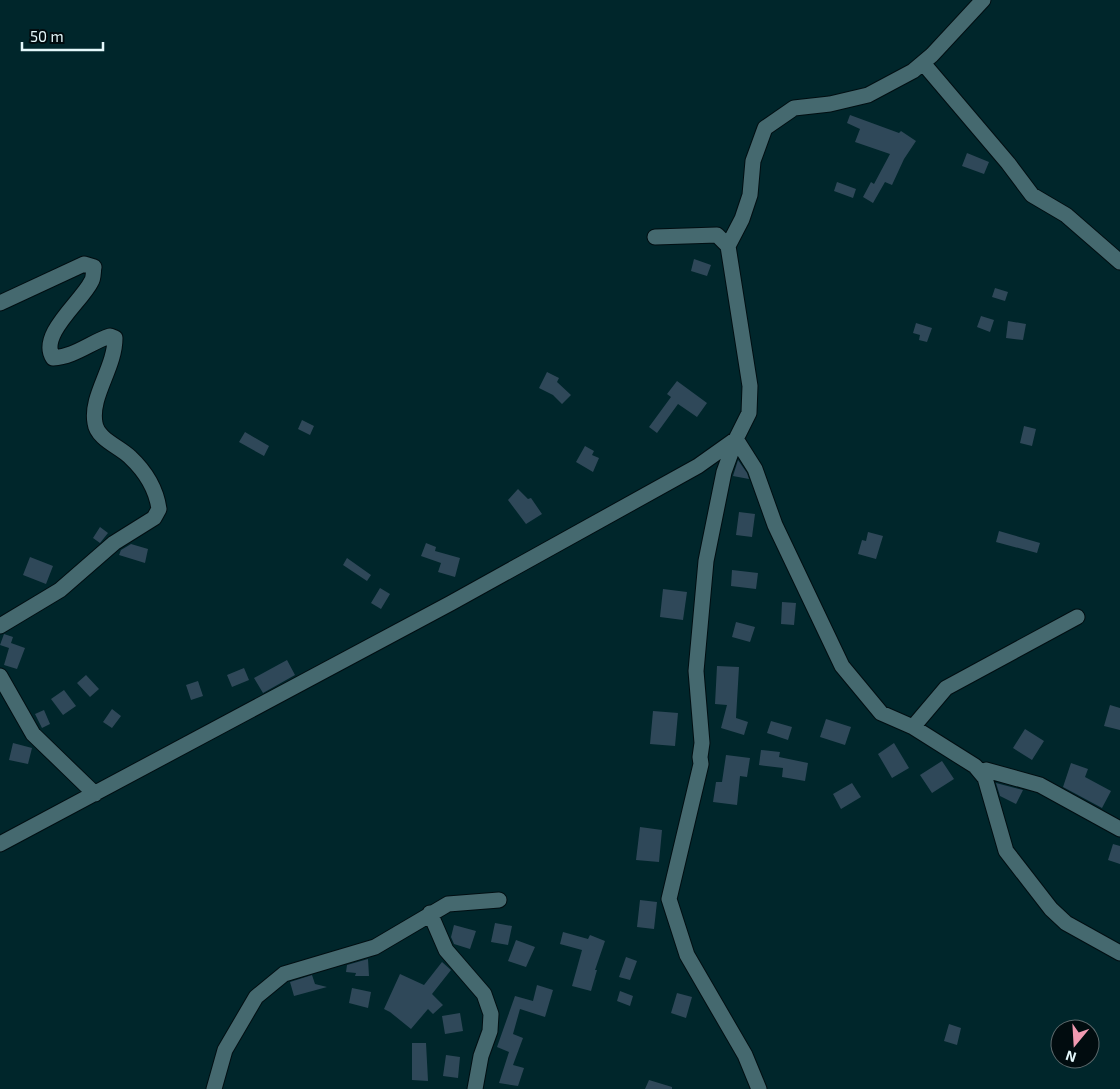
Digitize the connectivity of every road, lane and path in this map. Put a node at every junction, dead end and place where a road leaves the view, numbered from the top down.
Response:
1 (982, 0) edge
2 (923, 63) junction
3 (654, 237) dead end
4 (728, 246) junction
5 (1120, 262) edge
6 (0, 304) edge
7 (736, 439) junction
8 (1078, 617) dead end
9 (0, 626) edge
10 (0, 676) edge
11 (913, 727) junction
12 (985, 778) junction
13 (95, 794) junction
14 (1120, 829) edge
15 (0, 844) edge
16 (499, 900) dead end
17 (430, 913) junction
18 (1120, 953) edge
19 (214, 1089) edge
20 (475, 1089) edge
21 (759, 1089) edge

1 - 2 street
2 - 4 street
2 - 5 street
3 - 4 street
4 - 7 street
6 - 9 street
7 - 11 street
7 - 13 street
7 - 21 street
8 - 11 street
10 - 13 street
11 - 12 street
12 - 14 street
12 - 18 street
13 - 15 street
16 - 17 street
17 - 19 street
17 - 20 street

